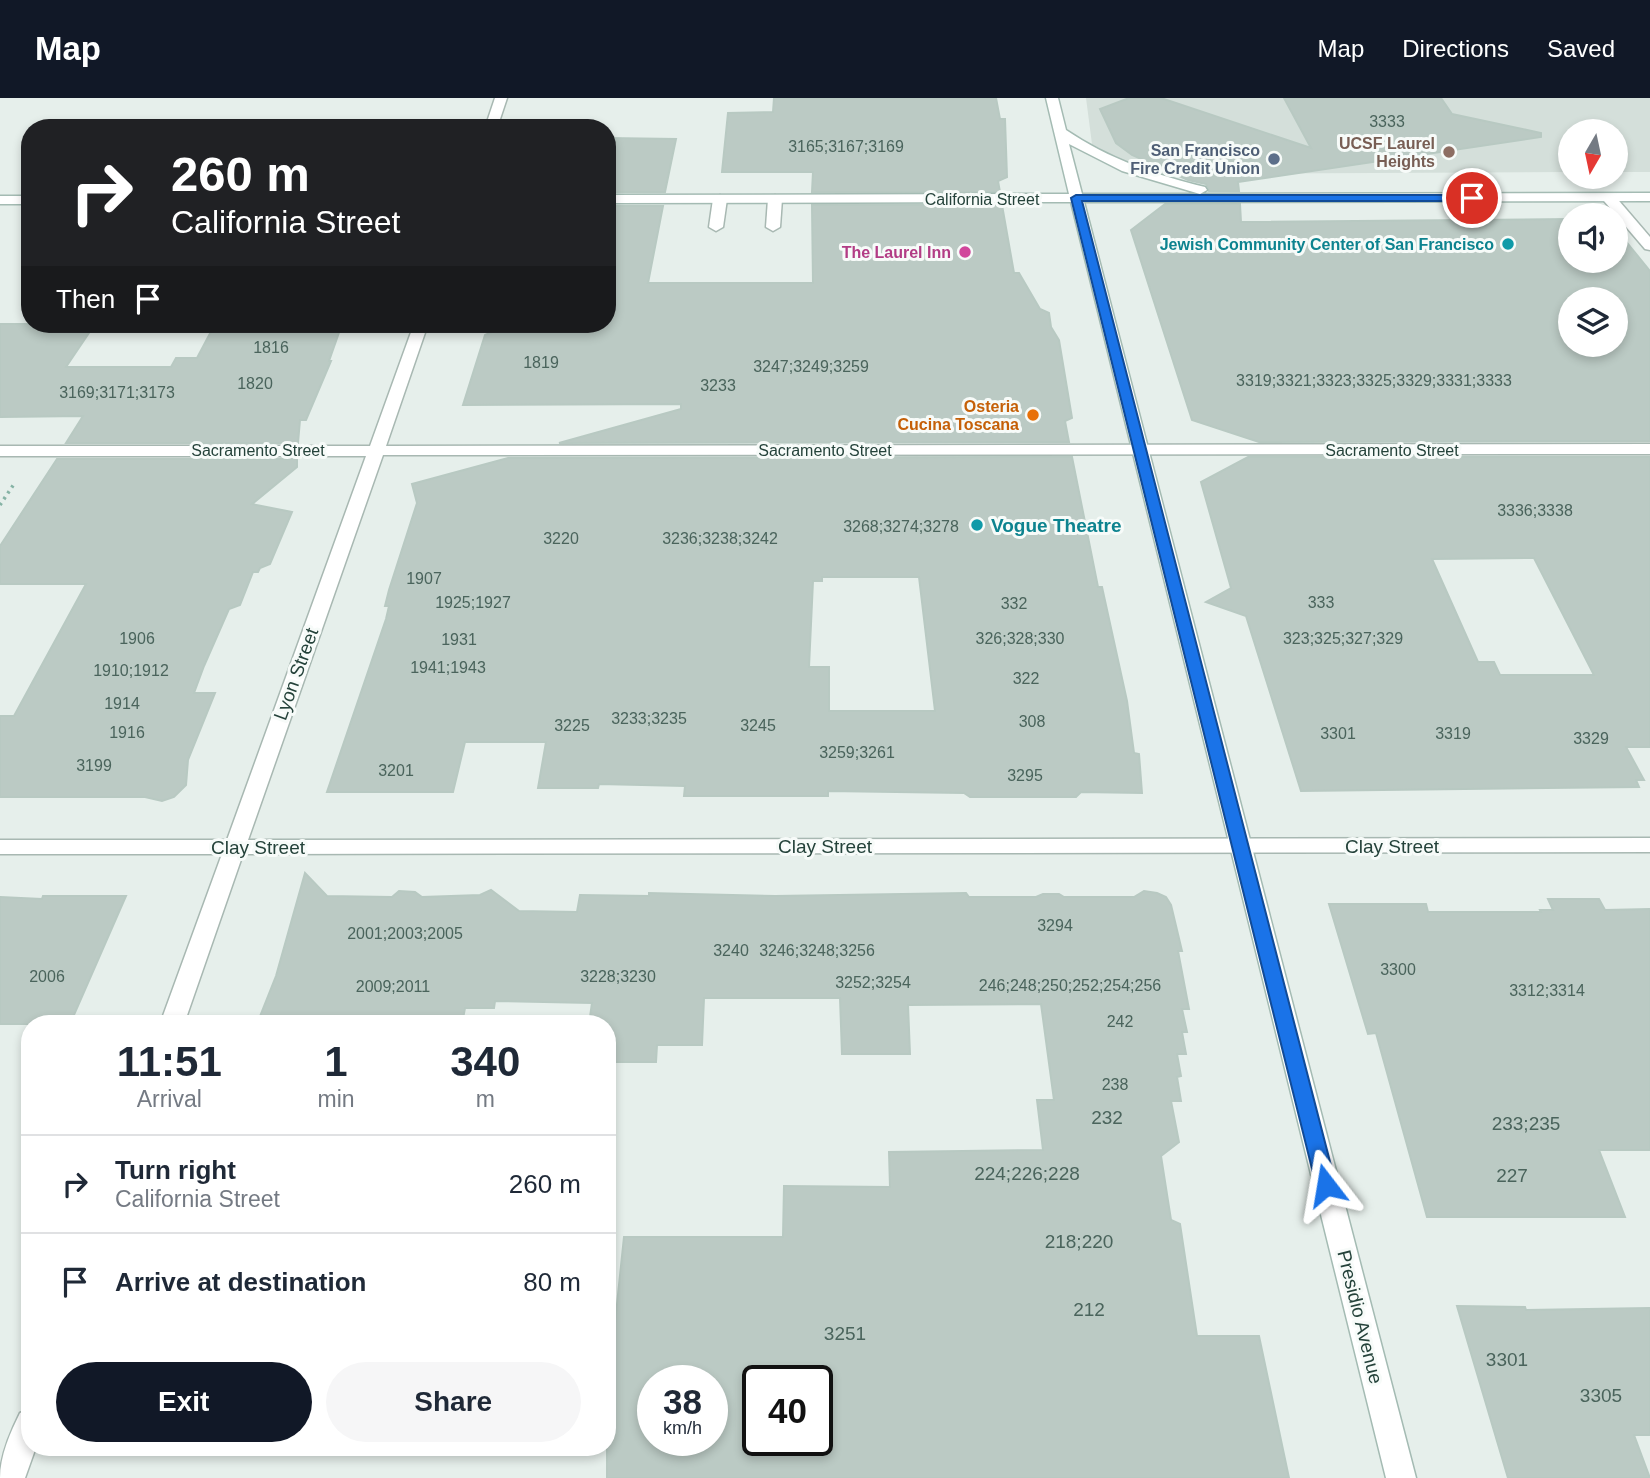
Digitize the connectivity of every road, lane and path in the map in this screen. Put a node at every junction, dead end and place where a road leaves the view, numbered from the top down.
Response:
1 (501, 98) edge
2 (1052, 98) edge
3 (494, 119) edge
4 (1059, 131) junction
5 (1076, 198) junction
6 (1232, 198) junction
7 (1609, 198) junction
8 (1650, 198) edge
9 (616, 199) edge
10 (720, 199) junction
11 (775, 199) junction
12 (0, 200) edge
13 (21, 200) edge
14 (716, 227) dead end
15 (773, 227) dead end
16 (1650, 246) edge
17 (418, 333) edge
18 (1650, 449) edge
19 (375, 450) junction
20 (1139, 450) junction
21 (0, 451) edge
22 (1239, 845) junction
23 (1650, 845) edge
24 (0, 847) edge
25 (234, 847) junction
26 (175, 1015) edge
27 (21, 1447) edge
28 (10, 1478) edge
29 (1401, 1478) edge

1 - 3 street
2 - 4 street, Presidio Avenue
4 - 5 street, Presidio Avenue
4 - 6 street
5 - 6 street, California Street
5 - 11 street, California Street
5 - 20 street, Presidio Avenue
6 - 7 street, California Street
7 - 8 street, California Street
7 - 16 street
9 - 10 street, California Street
10 - 11 street, California Street
10 - 14 street
11 - 15 street
12 - 13 street
17 - 19 street, Lyon Street
18 - 20 street, Sacramento Street
19 - 20 street, Sacramento Street
19 - 21 street, Sacramento Street
19 - 25 street, Lyon Street
20 - 22 street, Presidio Avenue
22 - 23 street, Clay Street
22 - 25 street, Clay Street
22 - 29 street, Presidio Avenue
24 - 25 street, Clay Street
25 - 26 street, Lyon Street
27 - 28 street

